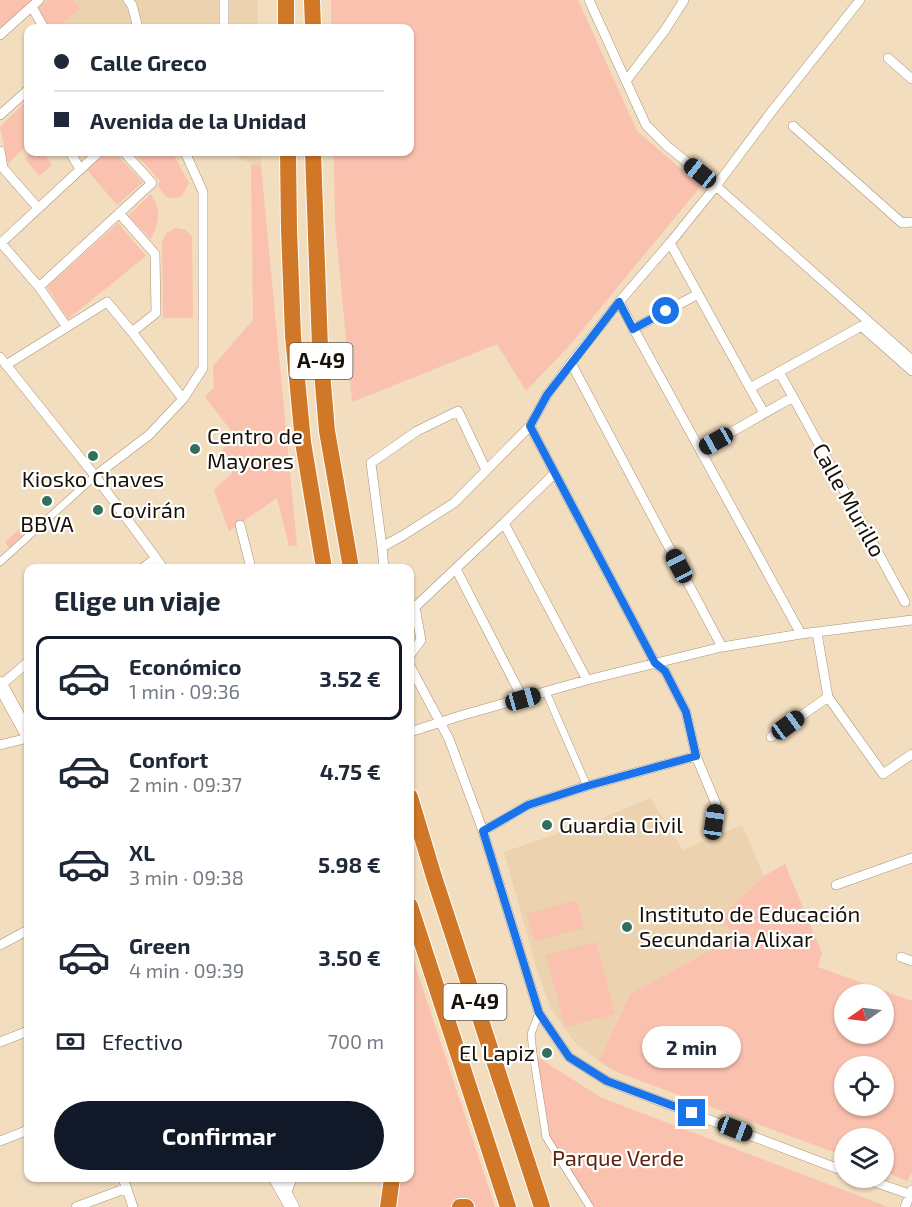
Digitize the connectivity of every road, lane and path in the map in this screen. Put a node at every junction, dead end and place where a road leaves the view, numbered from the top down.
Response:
1 (128, 0) edge
2 (224, 0) edge
3 (286, 0) edge
4 (312, 0) edge
5 (589, 0) edge
6 (684, 0) edge
7 (860, 0) edge
8 (35, 3) edge
9 (43, 24) edge
10 (137, 24) edge
11 (224, 24) edge
12 (286, 24) edge
13 (313, 24) edge
14 (1, 32) edge
15 (888, 58) dead end
16 (912, 79) edge
17 (626, 81) junction
18 (24, 94) edge
19 (0, 115) edge
20 (792, 126) dead end
21 (0, 151) edge
22 (72, 156) edge
23 (95, 156) edge
24 (128, 156) edge
25 (187, 156) edge
26 (288, 156) edge
27 (313, 156) edge
28 (80, 169) junction
29 (716, 186) junction
30 (38, 208) junction
31 (119, 213) junction
32 (912, 222) edge
33 (0, 243) edge
34 (670, 243) junction
35 (39, 287) junction
36 (698, 294) junction
37 (619, 302) junction
38 (865, 324) junction
39 (67, 327) junction
40 (633, 329) junction
41 (132, 332) junction
42 (912, 360) edge
43 (3, 361) edge
44 (571, 363) junction
45 (912, 371) edge
46 (779, 372) junction
47 (750, 388) junction
48 (793, 397) junction
49 (183, 399) junction
50 (764, 413) junction
51 (530, 426) junction
52 (699, 450) junction
53 (486, 470) junction
54 (555, 473) junction
55 (95, 476) junction
56 (504, 523) junction
57 (240, 525) dead end
58 (382, 547) junction
59 (156, 558) junction
60 (0, 562) edge
61 (148, 564) edge
62 (160, 564) edge
63 (250, 564) edge
64 (323, 564) edge
65 (350, 564) edge
66 (384, 564) edge
67 (456, 569) junction
68 (905, 603) dead end
69 (912, 620) edge
70 (818, 633) junction
71 (801, 634) junction
72 (722, 647) junction
73 (414, 650) edge
74 (655, 663) junction
75 (24, 665) edge
76 (414, 674) edge
77 (587, 680) junction
78 (0, 684) edge
79 (546, 692) junction
80 (828, 697) junction
81 (523, 699) junction
82 (440, 723) junction
83 (24, 729) edge
84 (414, 731) edge
85 (24, 737) edge
86 (771, 737) dead end
87 (0, 745) edge
88 (912, 754) edge
89 (696, 756) junction
90 (587, 786) junction
91 (414, 810) edge
92 (714, 822) dead end
93 (483, 831) junction
94 (912, 858) edge
95 (836, 885) dead end
96 (414, 918) edge
97 (24, 932) edge
98 (0, 945) edge
99 (901, 957) dead end
100 (912, 961) edge
101 (539, 1013) junction
102 (24, 1033) edge
103 (0, 1042) edge
104 (24, 1132) edge
105 (0, 1141) edge
106 (834, 1167) edge
107 (125, 1182) edge
108 (278, 1182) edge
109 (291, 1182) edge
110 (391, 1183) edge
111 (127, 1188) junction
112 (894, 1188) edge
113 (911, 1193) edge
114 (289, 1201) edge
115 (76, 1207) edge
116 (133, 1207) edge
117 (386, 1207) edge
118 (460, 1207) edge
119 (466, 1207) edge
120 (508, 1207) edge
121 (542, 1207) edge
122 (590, 1207) edge
123 (905, 1207) edge

1 - 10 street
2 - 11 street
3 - 12 highway
4 - 13 highway
5 - 17 street
6 - 17 street
7 - 29 street
8 - 9 street
8 - 14 street
15 - 16 street
17 - 29 street
18 - 19 street
20 - 32 street
21 - 30 street
22 - 28 street
23 - 28 street
24 - 31 street
25 - 49 street
26 - 64 highway, A-49
27 - 65 highway, A-49
28 - 30 street
29 - 34 street
29 - 38 street
30 - 33 street
31 - 35 street
31 - 41 street
33 - 35 street
34 - 36 street
34 - 37 street
35 - 39 street
36 - 40 street
36 - 47 street
37 - 40 street
37 - 44 street
38 - 42 street
38 - 45 street
38 - 46 street
39 - 41 street
39 - 43 street
40 - 52 street
41 - 49 street
43 - 55 street
44 - 51 street
44 - 72 street
46 - 47 street
46 - 48 street, Calle Murillo
47 - 50 street
48 - 50 street
48 - 68 street, Calle Murillo
49 - 55 street
50 - 52 street
51 - 53 street
51 - 54 street
52 - 71 street
53 - 58 street
53 - 58 street
54 - 56 street
54 - 74 street
55 - 59 street
55 - 60 street
56 - 67 street
56 - 77 street
57 - 63 street
58 - 66 street
59 - 61 street
59 - 62 street
67 - 73 street
67 - 81 street
69 - 70 street
70 - 71 street
70 - 80 street
71 - 72 street
72 - 74 street
74 - 77 street
74 - 89 street
75 - 78 street
76 - 82 street
77 - 79 street
78 - 83 main road
79 - 81 street
79 - 90 street
80 - 86 street
80 - 88 street
81 - 82 street
82 - 84 street
82 - 93 street
85 - 87 street
89 - 90 street
89 - 92 street
90 - 93 street
91 - 121 highway, A-49
93 - 101 street
94 - 95 street
96 - 120 highway, A-49
97 - 98 street
99 - 100 street
101 - 106 street
101 - 122 street
102 - 103 street
104 - 105 street
107 - 111 street
108 - 114 main road
109 - 114 street
110 - 117 highway
111 - 115 street
111 - 116 street
112 - 113 street
113 - 123 street
118 - 119 highway

